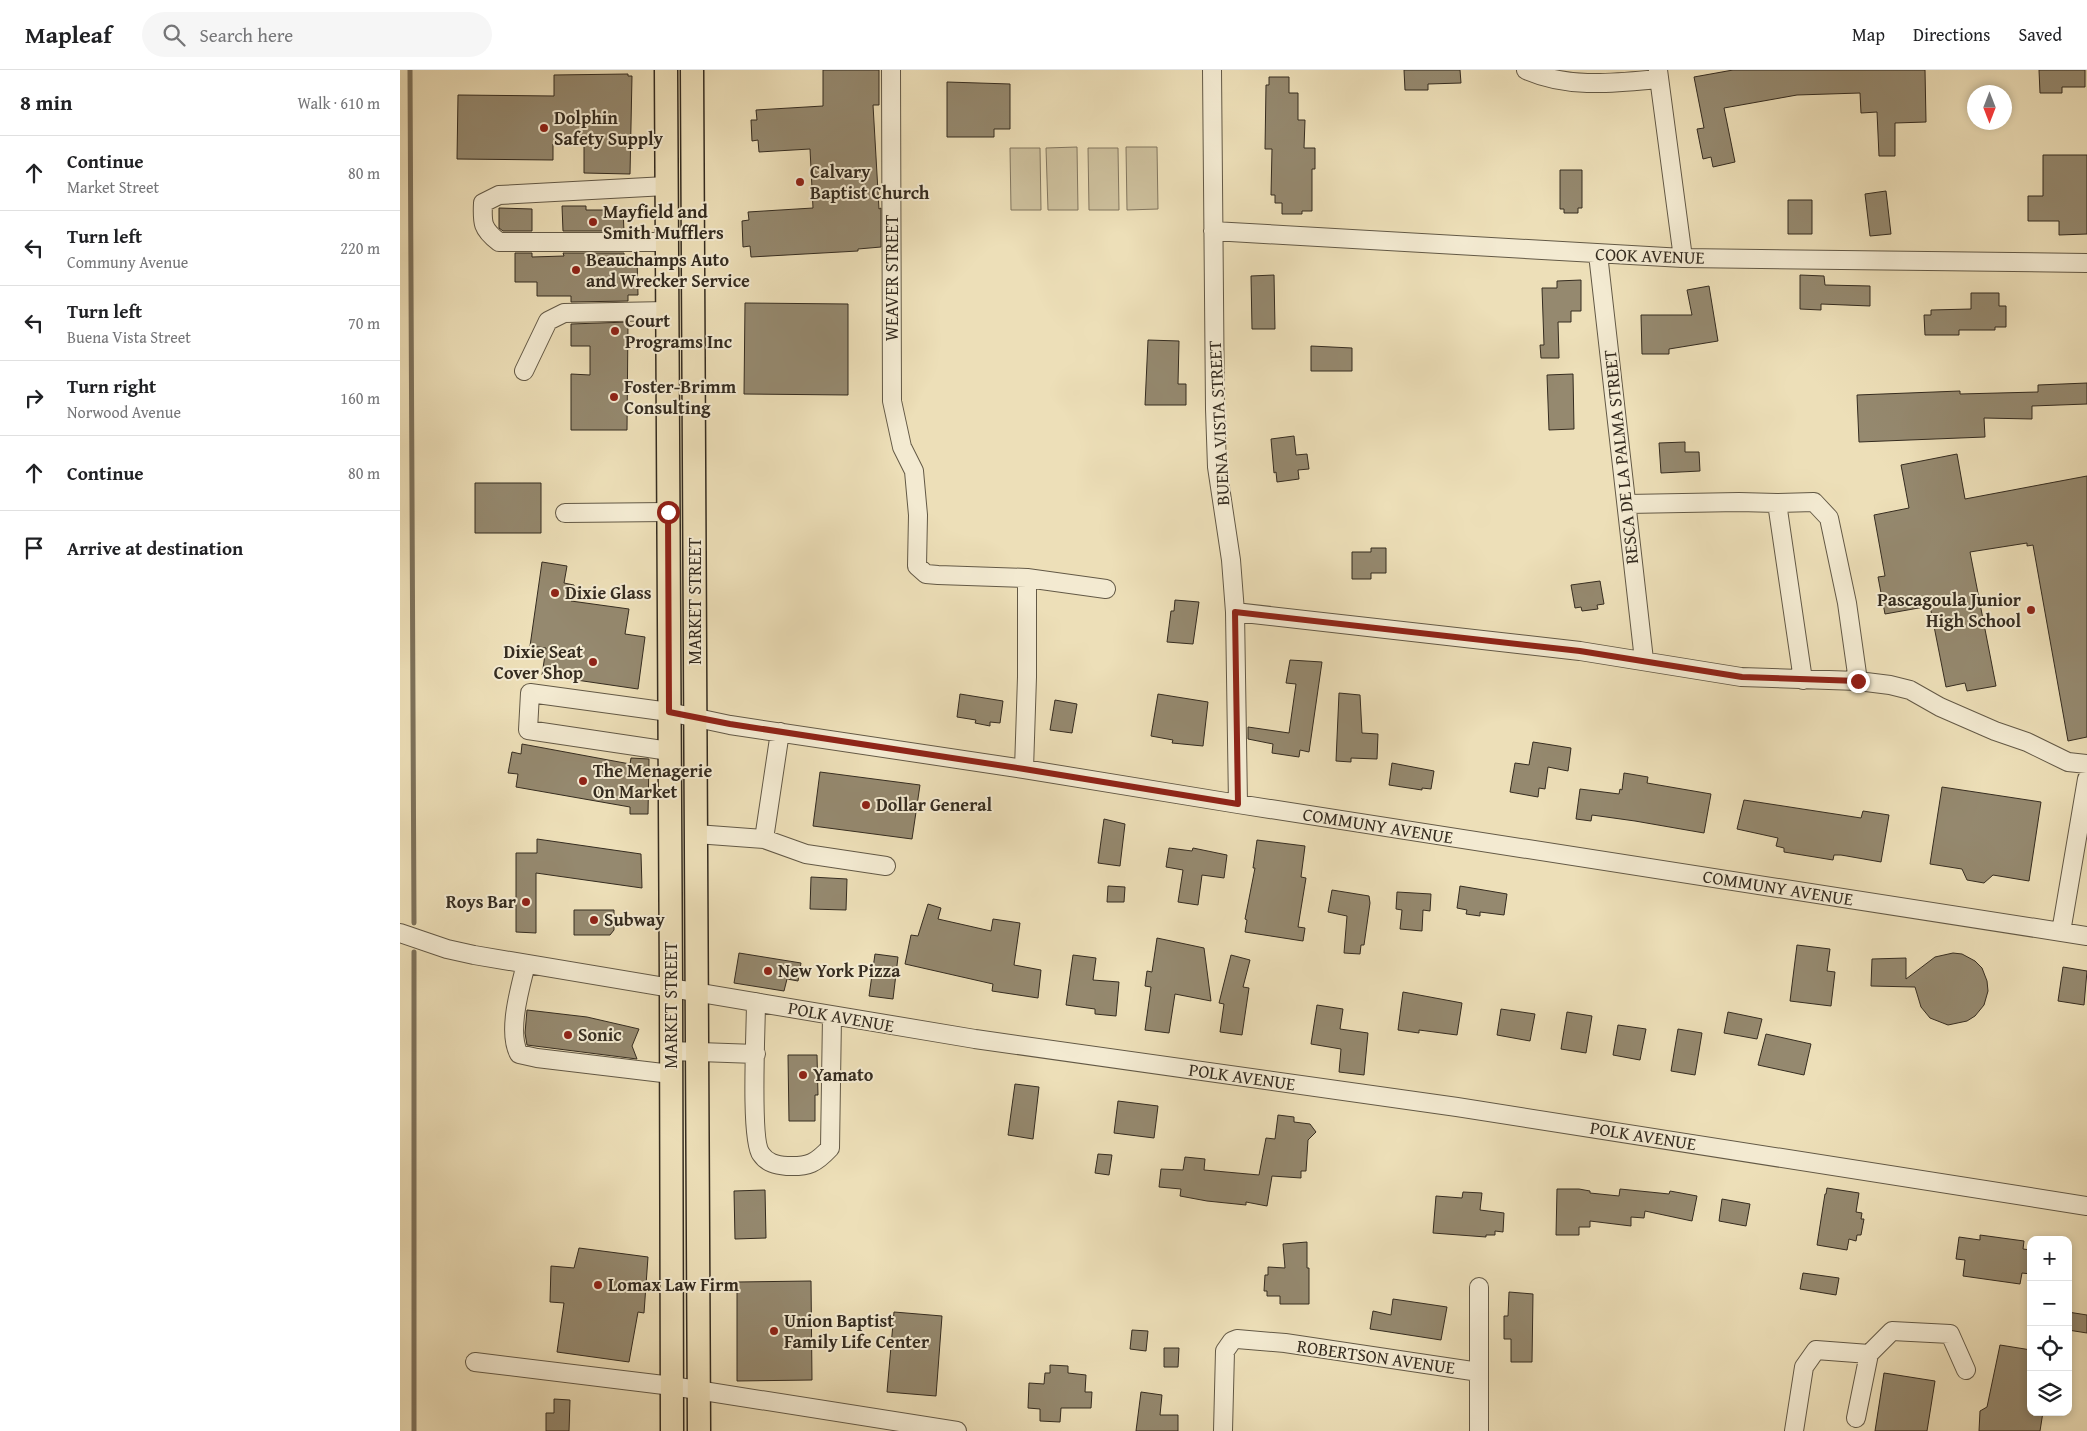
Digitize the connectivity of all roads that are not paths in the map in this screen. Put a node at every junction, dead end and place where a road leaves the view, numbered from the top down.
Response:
1 (666, 70) edge
2 (692, 70) edge
3 (891, 70) edge
4 (1212, 70) edge
5 (1526, 70) edge
6 (1658, 75) edge
7 (666, 186) junction
8 (1213, 231) junction
9 (666, 242) junction
10 (1598, 254) junction
11 (1683, 258) junction
12 (2087, 263) edge
13 (667, 311) junction
14 (524, 371) dead end
15 (1777, 503) junction
16 (1627, 504) junction
17 (668, 512) junction
18 (565, 513) dead end
19 (1027, 578) junction
20 (1106, 589) dead end
21 (1235, 612) junction
22 (1644, 660) junction
23 (1803, 680) junction
24 (1858, 681) junction
25 (669, 712) junction
26 (695, 718) junction
27 (780, 732) junction
28 (670, 751) junction
29 (2087, 764) edge
30 (1024, 769) junction
31 (2086, 790) edge
32 (1238, 804) junction
33 (696, 834) junction
34 (764, 839) junction
35 (886, 866) dead end
36 (2061, 932) junction
37 (400, 933) edge
38 (2087, 936) edge
39 (526, 964) junction
40 (671, 988) junction
41 (696, 993) junction
42 (756, 1002) junction
43 (832, 1016) junction
44 (671, 1051) junction
45 (697, 1052) junction
46 (756, 1054) junction
47 (671, 1074) junction
48 (2087, 1206) edge
49 (1479, 1287) dead end
50 (1868, 1354) junction
51 (475, 1362) dead end
52 (1966, 1370) dead end
53 (1479, 1372) junction
54 (672, 1386) junction
55 (699, 1390) junction
56 (1855, 1426) edge
57 (672, 1431) edge
58 (699, 1431) edge
59 (956, 1431) edge
60 (1224, 1431) edge
61 (1479, 1431) edge
62 (1794, 1431) edge

1 - 7 main road, MARKET STREET
2 - 26 main road, MARKET STREET
3 - 19 street, WEAVER STREET
4 - 8 street, BUENA VISTA STREET
5 - 6 street
6 - 11 street
7 - 9 main road, MARKET STREET
7 - 9 street
8 - 10 street, COOK AVENUE
8 - 21 street, BUENA VISTA STREET
9 - 13 main road, MARKET STREET
10 - 11 street, COOK AVENUE
10 - 16 street, RESCA DE LA PALMA STREET
11 - 12 street, COOK AVENUE
13 - 14 street
13 - 17 main road, MARKET STREET
15 - 16 street
15 - 23 street
15 - 24 street
16 - 22 street, RESCA DE LA PALMA STREET
17 - 18 street
17 - 25 main road, MARKET STREET
19 - 20 street
19 - 30 street
21 - 22 street
21 - 32 street, BUENA VISTA STREET
22 - 23 street
23 - 24 street
24 - 29 street
25 - 26 street, COMMUNY AVENUE
25 - 28 main road, MARKET STREET
25 - 28 street, COMMUNY AVENUE
26 - 27 street, COMMUNY AVENUE
26 - 33 main road, MARKET STREET
27 - 30 street, COMMUNY AVENUE
27 - 34 street
28 - 40 main road, MARKET STREET
30 - 32 street, COMMUNY AVENUE
31 - 36 street
32 - 36 street, COMMUNY AVENUE
33 - 34 street
33 - 41 main road, MARKET STREET
34 - 35 street
36 - 38 street, COMMUNY AVENUE
37 - 39 street, POLK AVENUE
39 - 40 street, POLK AVENUE
39 - 47 street
40 - 41 street, POLK AVENUE
40 - 44 main road, MARKET STREET
41 - 42 street, POLK AVENUE
41 - 45 main road, MARKET STREET
42 - 43 street, POLK AVENUE
42 - 46 street
43 - 46 street
43 - 48 street, POLK AVENUE
44 - 45 street
44 - 47 main road, MARKET STREET
45 - 46 street
45 - 55 main road, MARKET STREET
47 - 54 main road, MARKET STREET
49 - 53 street
50 - 52 street
50 - 56 street
50 - 62 street
51 - 54 street
53 - 60 street, ROBERTSON AVENUE
53 - 61 street
54 - 55 street
54 - 57 main road, MARKET STREET
55 - 58 main road, MARKET STREET
55 - 59 street

